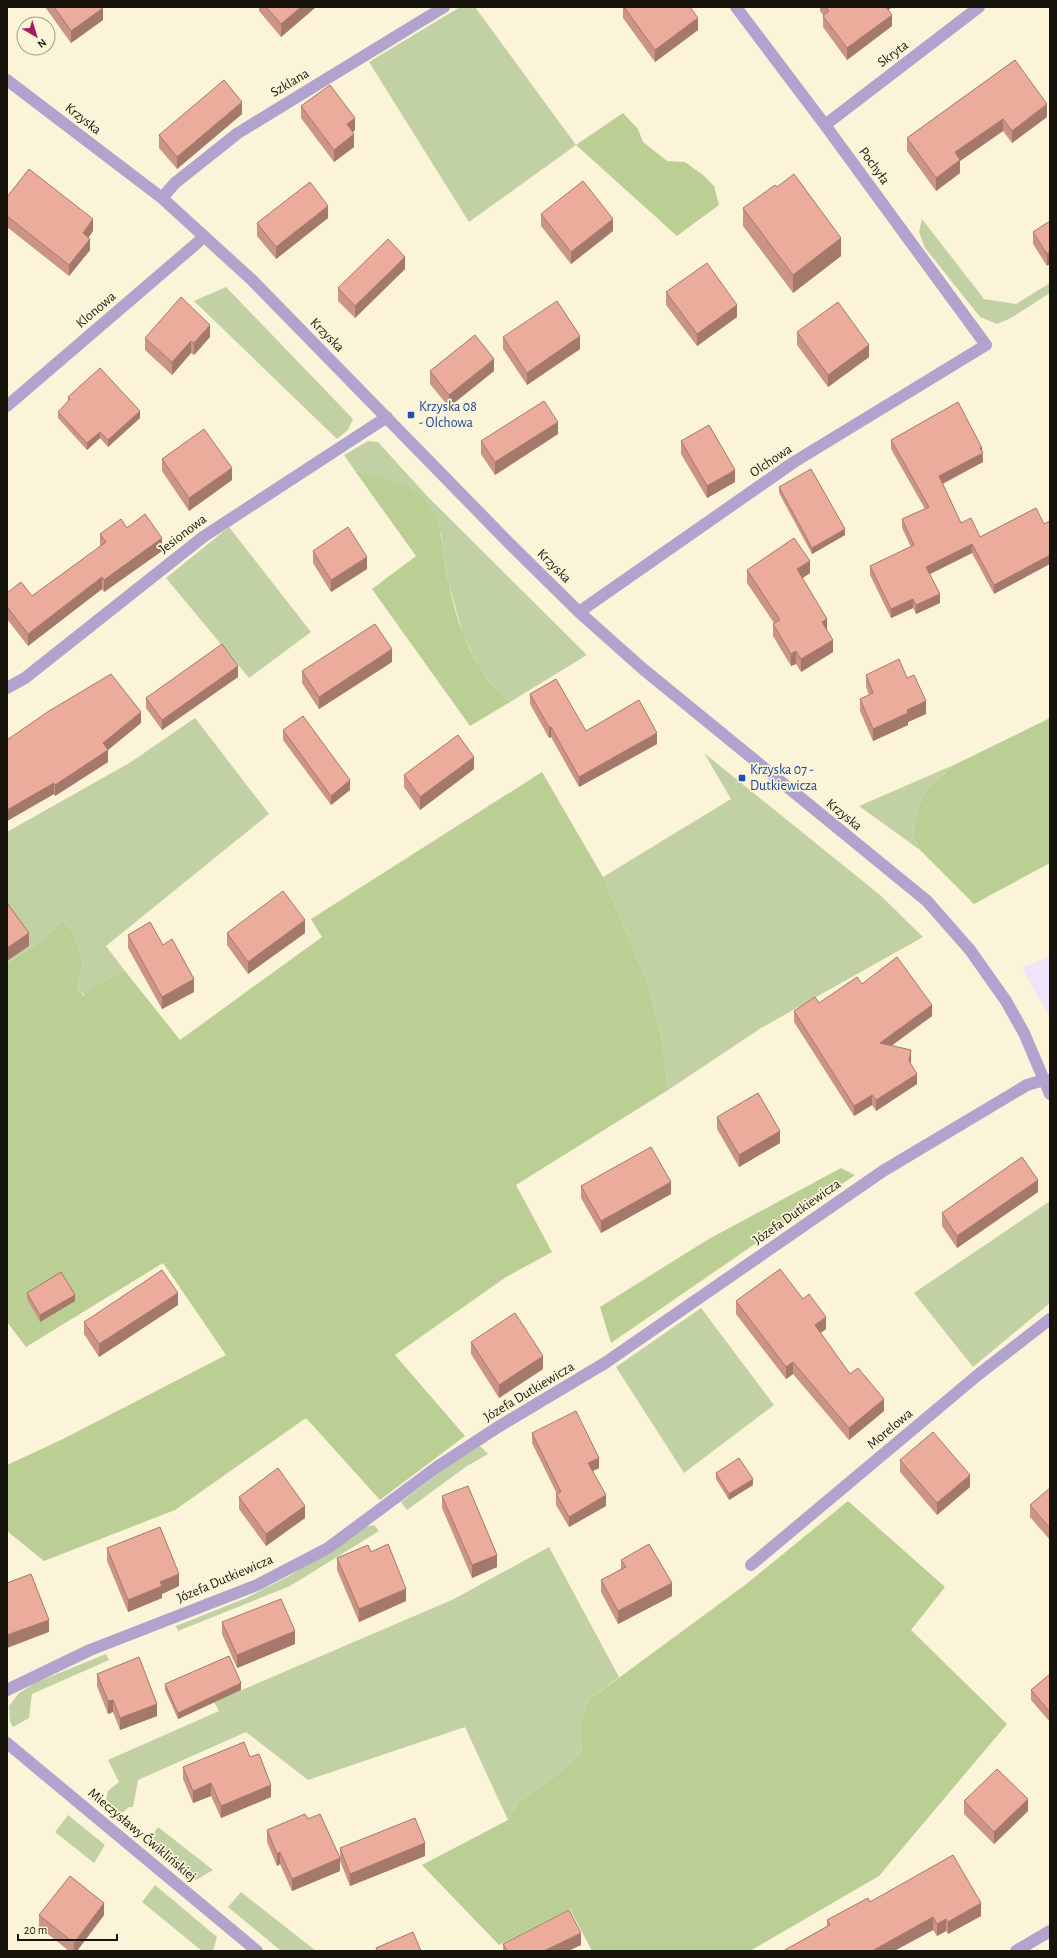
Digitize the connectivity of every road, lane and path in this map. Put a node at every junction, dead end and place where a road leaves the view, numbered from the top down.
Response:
1 (444, 7) edge
2 (736, 7) edge
3 (979, 7) edge
4 (7, 80) edge
5 (825, 125) junction
6 (162, 198) junction
7 (204, 237) junction
8 (986, 345) joint
9 (7, 406) edge
10 (387, 417) junction
11 (579, 612) junction
12 (7, 688) edge
13 (1047, 1080) edge
14 (1050, 1094) edge
15 (1050, 1319) edge
16 (751, 1565) dead end
17 (7, 1690) edge
18 (7, 1743) edge
19 (1050, 1931) edge
20 (257, 1951) edge
21 (1016, 1951) edge

1 - 6 street, Szklana
2 - 5 street, Pochyła
3 - 5 street, Skryta
4 - 6 street, Krzyska
5 - 8 street, Pochyła
6 - 7 street, Krzyska
7 - 9 street, Klonowa
7 - 10 street, Krzyska
8 - 11 street, Olchowa
10 - 11 street, Krzyska
10 - 12 street, Jesionowa
11 - 13 street, Krzyska
13 - 14 street, Krzyska
13 - 17 street, Józefa Dutkiewicza
15 - 16 street, Morelowa
18 - 20 street, Mieczysławy Ćwiklińskiej
19 - 21 street

